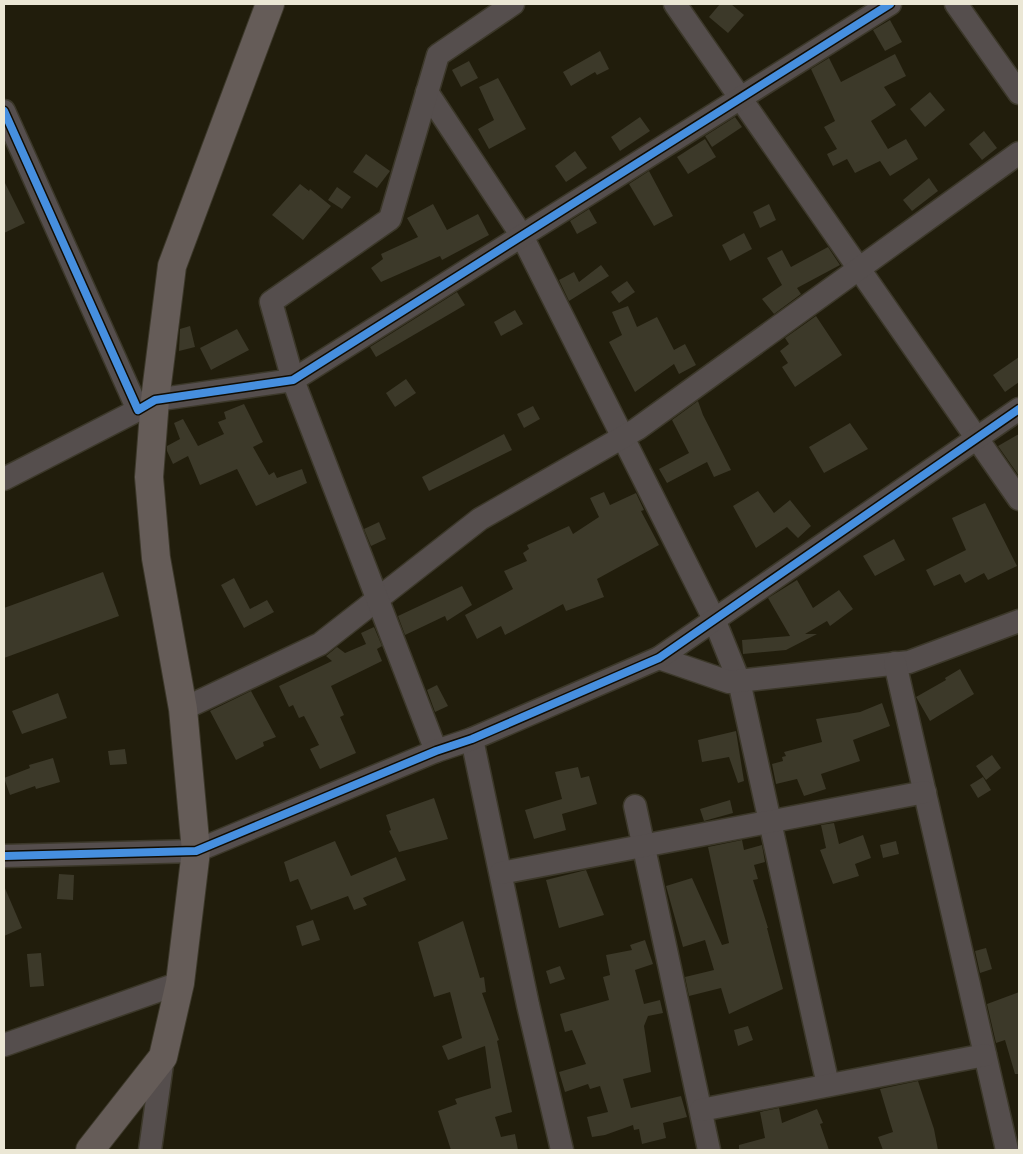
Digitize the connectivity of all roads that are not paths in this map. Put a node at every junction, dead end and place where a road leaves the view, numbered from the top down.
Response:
1 (270, 4) edge
2 (513, 4) edge
3 (675, 4) edge
4 (890, 4) edge
5 (956, 4) edge
6 (427, 92) junction
7 (1019, 94) edge
8 (740, 99) junction
9 (4, 111) edge
10 (1019, 153) edge
11 (522, 236) junction
12 (859, 270) junction
13 (293, 380) junction
14 (146, 405) junction
15 (1019, 409) edge
16 (623, 437) junction
17 (977, 440) junction
18 (4, 479) edge
19 (1019, 499) edge
20 (378, 599) junction
21 (714, 619) junction
22 (1019, 621) edge
23 (659, 658) junction
24 (895, 663) junction
25 (739, 681) junction
26 (183, 709) junction
27 (472, 739) junction
28 (436, 751) junction
29 (925, 792) junction
30 (635, 806) dead end
31 (770, 822) junction
32 (643, 846) junction
33 (196, 851) junction
34 (4, 856) edge
35 (501, 873) junction
36 (180, 984) junction
37 (4, 1045) edge
38 (985, 1055) junction
39 (163, 1057) junction
40 (828, 1086) junction
41 (701, 1110) junction
42 (90, 1150) edge
43 (150, 1150) edge
44 (562, 1150) edge
45 (709, 1150) edge
46 (1007, 1150) edge

1 - 14 highway
2 - 6 street
3 - 8 street
4 - 8 street
5 - 7 street
6 - 11 street
6 - 13 street
8 - 11 street
8 - 12 street
9 - 14 street
10 - 12 street
11 - 13 street
11 - 16 street
12 - 16 street
12 - 17 street
13 - 14 street
13 - 20 street
14 - 18 street
14 - 26 highway
15 - 17 street
16 - 20 street
16 - 21 street
17 - 19 street
17 - 21 street
20 - 26 street
20 - 28 street
21 - 23 street
21 - 25 street
22 - 24 street
23 - 25 street
23 - 27 street
24 - 25 street
24 - 29 street
25 - 31 street
26 - 33 highway
27 - 28 street
27 - 35 street
28 - 33 street
29 - 31 street
29 - 38 street
30 - 32 street
31 - 32 street
31 - 40 street
32 - 35 street
32 - 41 street
33 - 34 street
33 - 36 highway
35 - 44 street
36 - 37 street
36 - 39 highway
38 - 40 street
38 - 46 street
39 - 42 highway
39 - 43 street
40 - 41 street
41 - 45 street

